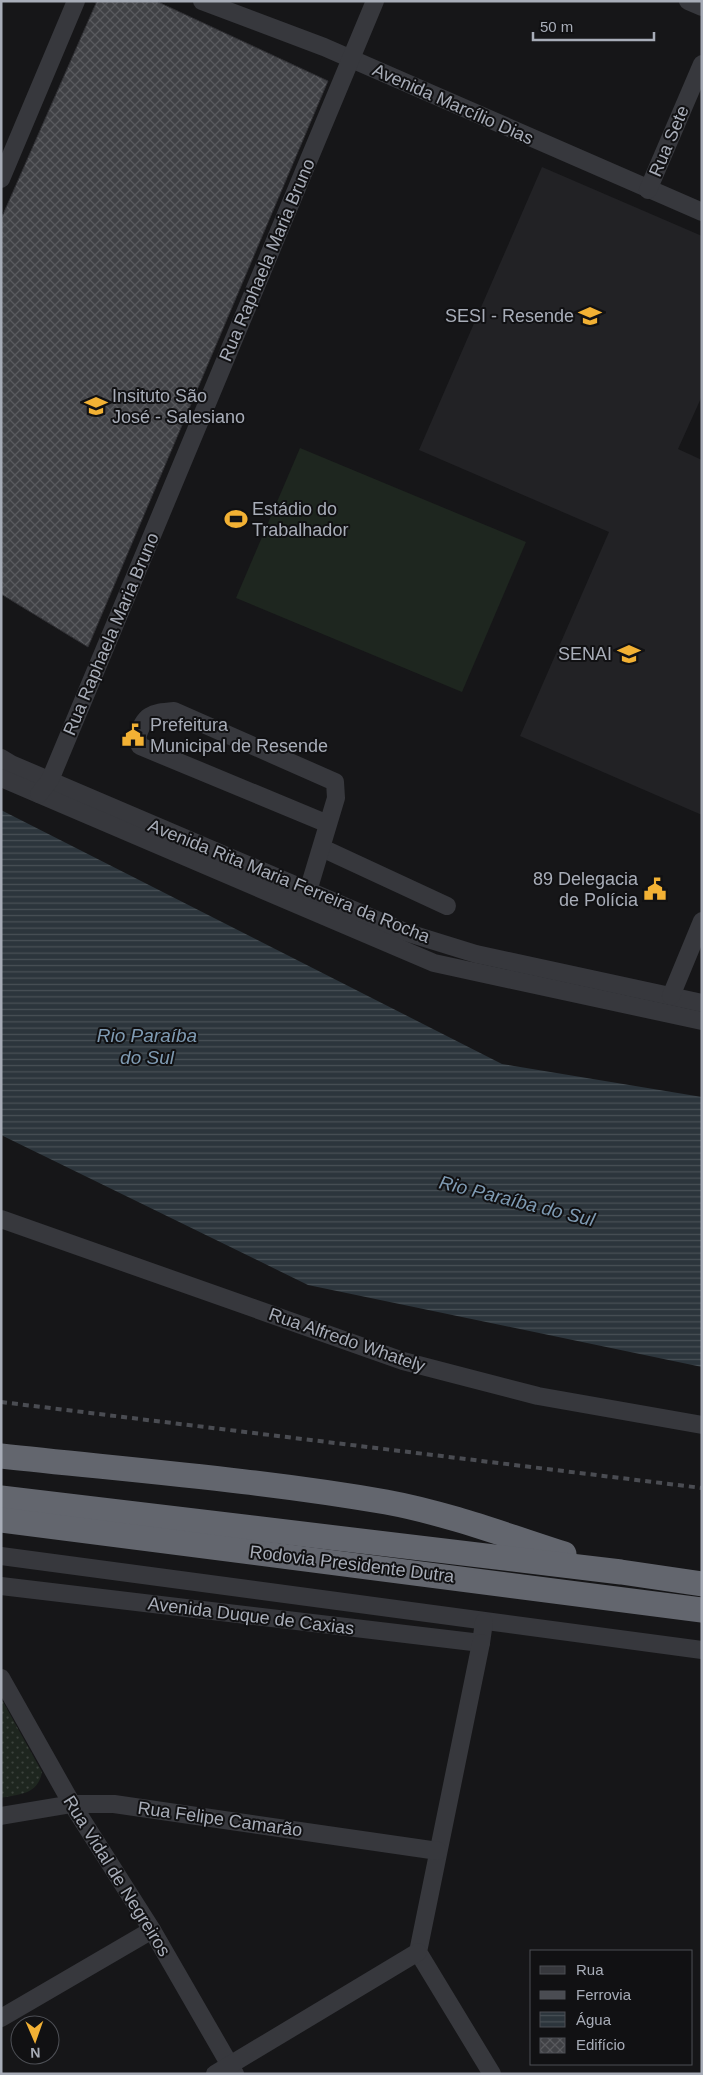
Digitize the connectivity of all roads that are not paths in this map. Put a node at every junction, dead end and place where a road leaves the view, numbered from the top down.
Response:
1 (76, 1) edge
2 (202, 1) edge
3 (376, 1) edge
4 (688, 1) edge
5 (702, 7) edge
6 (352, 60) junction
7 (702, 64) edge
8 (1, 179) edge
9 (648, 190) junction
10 (702, 212) edge
11 (1, 758) edge
12 (1, 778) edge
13 (50, 780) junction
14 (39, 794) junction
15 (328, 824) junction
16 (322, 848) junction
17 (308, 891) junction
18 (447, 906) dead end
19 (702, 921) edge
20 (671, 996) junction
21 (702, 1003) edge
22 (702, 1021) edge
23 (1, 1219) edge
24 (702, 1425) edge
25 (1, 1456) edge
26 (1, 1498) edge
27 (1, 1520) edge
28 (1, 1556) edge
29 (621, 1572) junction
30 (702, 1584) edge
31 (1, 1586) edge
32 (702, 1610) edge
33 (484, 1622) junction
34 (481, 1643) junction
35 (702, 1650) edge
36 (1, 1678) edge
37 (72, 1804) junction
38 (1, 1816) edge
39 (438, 1851) junction
40 (152, 1930) junction
41 (418, 1952) junction
42 (1, 2018) edge
43 (227, 2071) edge
44 (492, 2074) edge

1 - 8 street
2 - 6 street, Avenida Marcílio Dias
3 - 6 street, Rua Raphaela Maria Bruno
4 - 5 street
6 - 9 street, Avenida Marcílio Dias
6 - 13 street, Rua Raphaela Maria Bruno
7 - 9 street, Rua Sete
9 - 10 street, Avenida Marcílio Dias
11 - 13 street, Avenida Rita Maria Ferreira da Rocha
12 - 14 street, Avenida Rita Maria Ferreira da Rocha
13 - 14 street, Rua Raphaela Maria Bruno
13 - 17 street, Avenida Rita Maria Ferreira da Rocha
14 - 22 street, Avenida Rita Maria Ferreira da Rocha
15 - 15 street
15 - 16 street
16 - 17 street
16 - 18 street
17 - 20 street, Avenida Rita Maria Ferreira da Rocha
19 - 20 street
20 - 21 street, Avenida Rita Maria Ferreira da Rocha
23 - 24 street, Rua Alfredo Whately
25 - 29 highway
26 - 29 highway, Rodovia Presidente Dutra
27 - 32 highway, Rodovia Presidente Dutra
28 - 33 street, Avenida Duque de Caxias
29 - 30 highway, Rodovia Presidente Dutra
31 - 34 street, Avenida Duque de Caxias
33 - 34 street
33 - 35 street, Avenida Duque de Caxias
34 - 39 street
36 - 37 street, Rua Vidal de Negreiros
37 - 38 street, Rua Felipe Camarão
37 - 39 street, Rua Felipe Camarão
37 - 40 street, Rua Vidal de Negreiros
39 - 41 street
40 - 42 street
40 - 43 street, Rua Vidal de Negreiros
41 - 43 street
41 - 44 street

